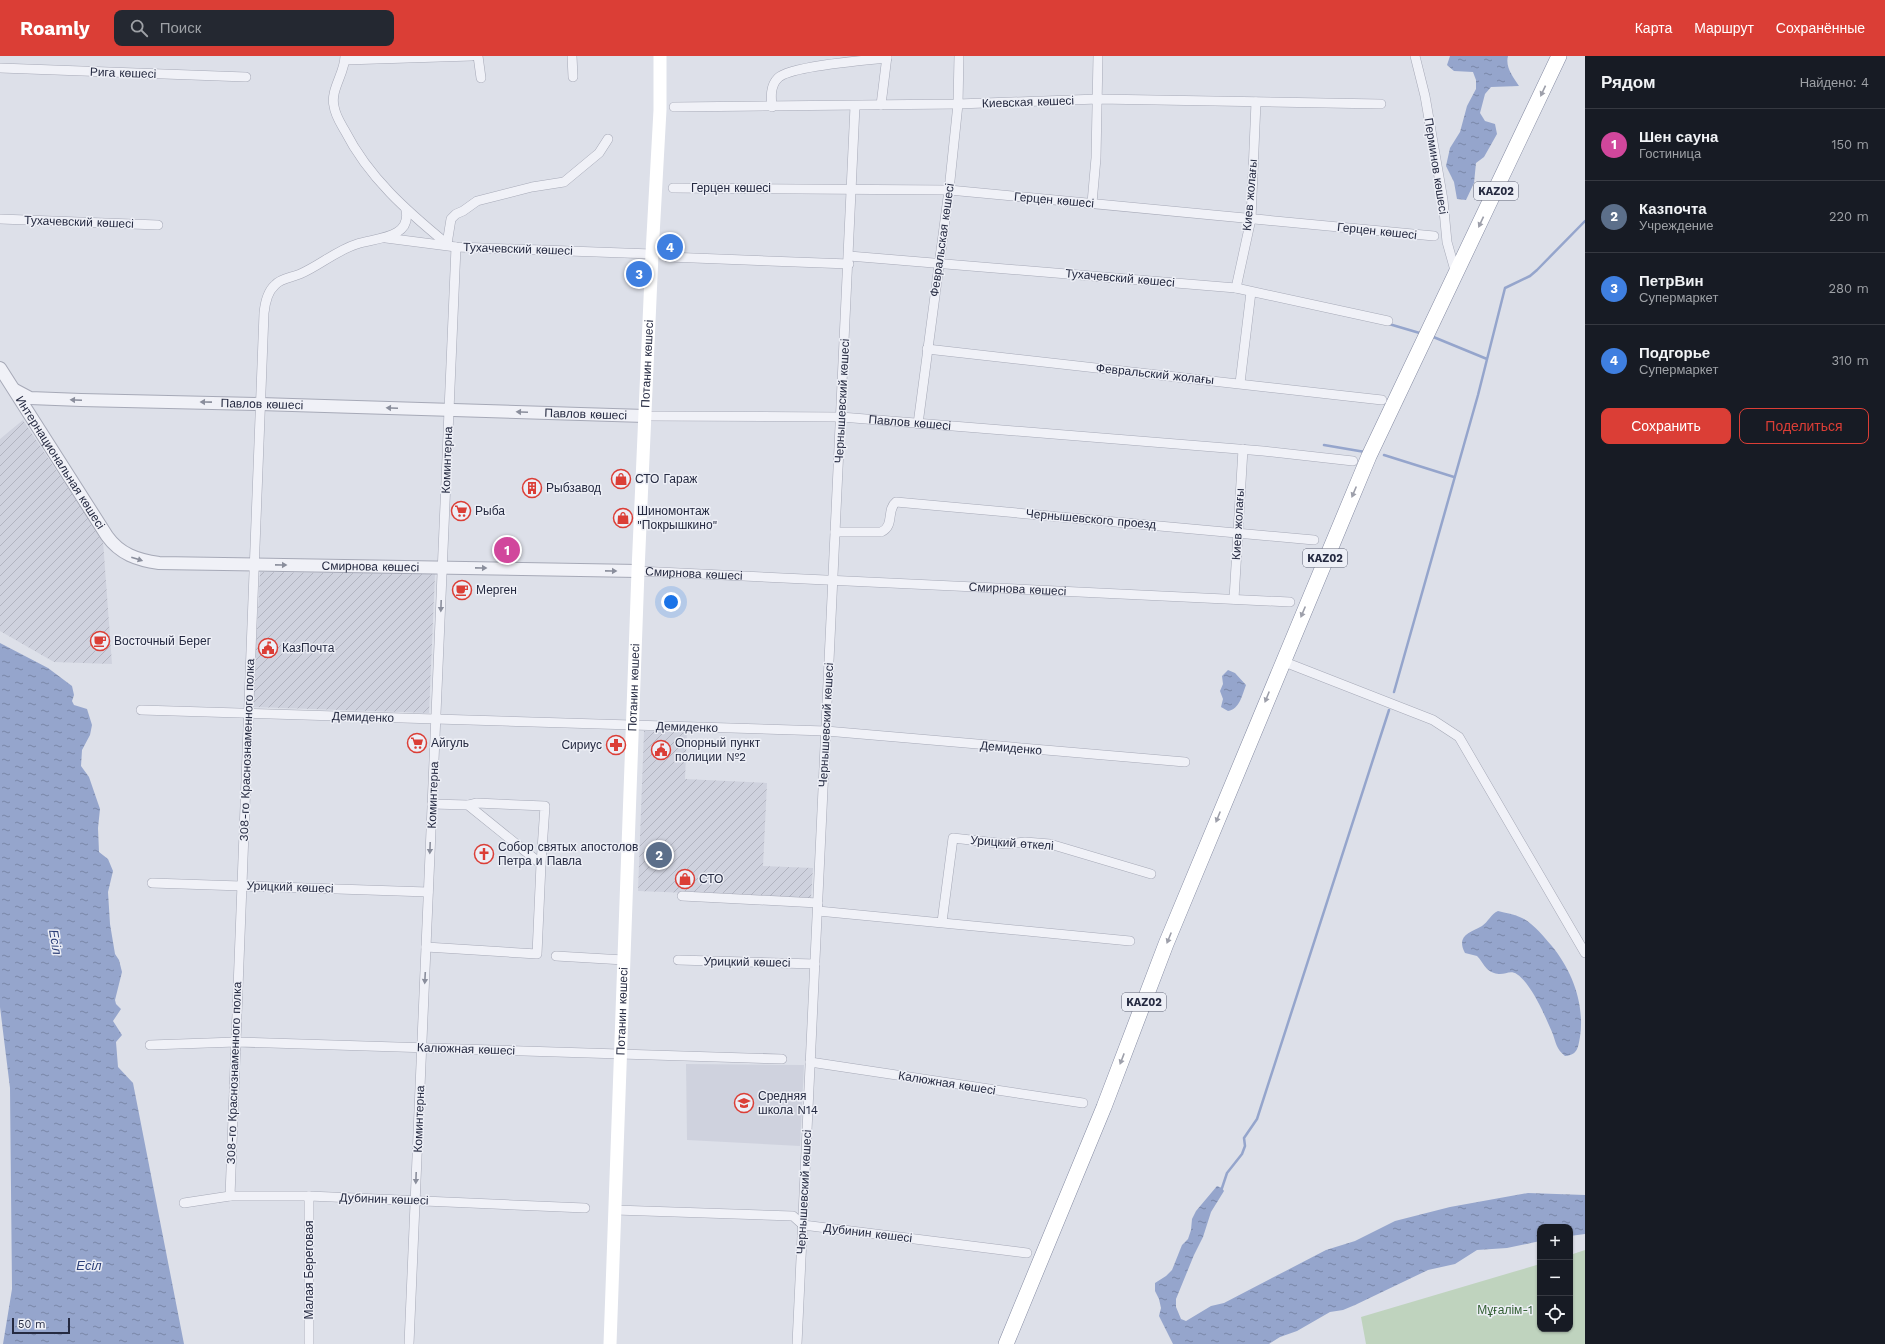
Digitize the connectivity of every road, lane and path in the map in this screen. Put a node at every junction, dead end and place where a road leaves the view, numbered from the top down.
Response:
1 (472, 56) edge
2 (478, 56) edge
3 (572, 56) edge
4 (660, 56) edge
5 (959, 56) edge
6 (1098, 56) edge
7 (1415, 56) edge
8 (1559, 56) edge
9 (887, 57) edge
10 (345, 58) edge
11 (0, 68) edge
12 (246, 77) dead end
13 (573, 77) dead end
14 (481, 78) dead end
15 (1098, 99) junction
16 (1256, 102) junction
17 (958, 104) junction
18 (1381, 104) dead end
19 (881, 105) junction
20 (855, 106) junction
21 (674, 107) dead end
22 (772, 107) junction
23 (608, 140) dead end
24 (673, 188) dead end
25 (852, 189) junction
26 (949, 190) junction
27 (1092, 203) junction
28 (406, 210) junction
29 (1250, 218) junction
30 (0, 219) edge
31 (158, 225) dead end
32 (1434, 236) dead end
33 (385, 238) junction
34 (447, 244) junction
35 (456, 247) junction
36 (652, 254) junction
37 (668, 257) dead end
38 (849, 260) junction
39 (938, 264) junction
40 (1456, 275) junction
41 (1236, 288) junction
42 (1251, 292) junction
43 (265, 303) joint
44 (1388, 321) dead end
45 (928, 349) junction
46 (0, 368) edge
47 (9, 382) junction
48 (1240, 383) junction
49 (54, 399) junction
50 (1382, 400) dead end
51 (260, 404) junction
52 (449, 410) junction
53 (645, 416) junction
54 (841, 417) junction
55 (35, 424) junction
56 (918, 424) junction
57 (1243, 449) junction
58 (1353, 461) dead end
59 (835, 532) junction
60 (1238, 532) junction
61 (107, 536) joint
62 (1314, 540) dead end
63 (254, 565) junction
64 (442, 568) junction
65 (638, 571) junction
66 (833, 580) junction
67 (1234, 599) junction
68 (1290, 602) dead end
69 (1282, 661) junction
70 (141, 710) dead end
71 (248, 713) junction
72 (436, 719) junction
73 (633, 725) junction
74 (826, 731) junction
75 (1185, 762) dead end
76 (432, 804) junction
77 (468, 805) junction
78 (541, 864) junction
79 (1151, 874) dead end
80 (152, 884) dead end
81 (242, 885) junction
82 (428, 892) junction
83 (682, 896) dead end
84 (818, 907) junction
85 (942, 922) junction
86 (1130, 941) dead end
87 (426, 947) junction
88 (1585, 952) edge
89 (556, 956) dead end
90 (624, 960) junction
91 (678, 960) dead end
92 (815, 964) junction
93 (236, 1042) junction
94 (150, 1045) dead end
95 (422, 1048) junction
96 (622, 1054) junction
97 (782, 1059) dead end
98 (810, 1062) junction
99 (1083, 1103) dead end
100 (230, 1196) junction
101 (310, 1196) junction
102 (415, 1200) junction
103 (184, 1203) dead end
104 (585, 1208) dead end
105 (615, 1210) junction
106 (803, 1225) junction
107 (1027, 1253) dead end
108 (309, 1344) edge
109 (409, 1344) edge
110 (610, 1344) edge
111 (797, 1344) edge
112 (1006, 1344) edge

1 - 10 street
2 - 14 street
3 - 13 street
4 - 36 main road, Потанин көшесі
5 - 17 street, Февральская көшесі
6 - 15 street
7 - 40 street, Перминов көшесі
8 -> 40 highway, KAZ02
9 - 19 street
9 - 22 street
10 - 28 street
11 - 12 street, Рига көшесі
15 - 16 street, Киевская көшесі
15 - 17 street, Киевская көшесі
15 - 27 street
16 - 18 street, Киевская көшесі
16 - 29 street, Киев жолағы
17 - 19 street, Киевская көшесі
17 - 26 street, Февральская көшесі
19 - 20 street, Киевская көшесі
20 - 22 street, Киевская көшесі
20 - 25 street, Чернышевский көшесі
21 - 22 street, Киевская көшесі
23 - 34 street
24 - 25 street, Герцен көшесі
25 - 26 street, Герцен көшесі
25 - 38 street, Чернышевский көшесі
26 - 27 street, Герцен көшесі
26 - 39 street, Февральская көшесі
27 - 29 street, Герцен көшесі
28 - 33 street, Тухачевский көшесі
28 - 34 street
29 - 32 street, Герцен көшесі
29 - 41 street, Киев жолағы
30 - 31 street, Тухачевский көшесі
33 - 34 street, Тухачевский көшесі
33 - 43 street, Тухачевский көшесі
34 - 35 street, Тухачевский көшесі
35 - 36 street, Тухачевский көшесі
35 - 52 street, Коминтерна
36 - 53 main road, Потанин көшесі
37 - 38 street, Тухачевский көшесі
38 - 39 street, Тухачевский көшесі
38 - 54 street, Чернышевский көшесі
39 - 41 street, Тухачевский көшесі
39 - 45 street, Февральская көшесі
40 -> 69 highway, KAZ02
41 - 42 street, Тухачевский көшесі
42 - 44 street, Тухачевский көшесі
42 - 48 street
43 - 51 street, 308-го Краснознаменного полка
45 - 48 street, Февральский жолағы
45 - 56 street, Февральская көшесі
46 - 47 street, Интернациональная көшесі
47 - 49 street, Павлов көшесі
47 - 55 street, Интернациональная көшесі
48 - 50 street, Февральский жолағы
51 -> 49 street, Павлов көшесі
49 - 55 street
52 -> 51 street, Павлов көшесі
51 - 63 street, 308-го Краснознаменного полка
53 -> 52 street, Павлов көшесі
52 - 64 street, Коминтерна
53 - 54 street, Павлов көшесі
53 - 65 main road, Потанин көшесі
54 - 56 street, Павлов көшесі
54 - 59 street, Чернышевский көшесі
55 - 61 street, Интернациональная көшесі
56 - 57 street, Павлов көшесі
57 - 58 street, Павлов көшесі
57 - 60 street, Киев жолағы
59 - 60 street, Чернышевского проезд
59 - 66 street, Чернышевский көшесі
60 - 62 street, Чернышевского проезд
60 - 67 street, Киев жолағы
61 -> 63 street, Смирнова көшесі
63 -> 64 street, Смирнова көшесі
63 - 71 street, 308-го Краснознаменного полка
64 -> 65 street, Смирнова көшесі
64 -> 72 street, Коминтерна
65 - 66 street, Смирнова көшесі
65 - 73 main road, Потанин көшесі
66 - 67 street, Смирнова көшесі
66 - 74 street, Чернышевский көшесі
67 - 68 street, Смирнова көшесі
69 - 88 street
69 -> 112 highway, KAZ02
70 - 71 street, Демиденко
71 - 72 street, Демиденко
71 - 81 street, 308-го Краснознаменного полка
72 - 73 street, Демиденко
72 - 76 street, Коминтерна
73 - 74 street, Демиденко
73 - 90 main road, Потанин көшесі
74 - 75 street, Демиденко
74 - 84 street, Чернышевский көшесі
76 - 77 street
76 -> 82 street, Коминтерна
77 - 78 street
77 - 78 street
78 - 87 street
79 - 85 street, Урицкий өткелі
80 - 81 street, Урицкий көшесі
81 - 82 street, Урицкий көшесі
81 - 93 street, 308-го Краснознаменного полка
82 - 87 street, Коминтерна
83 - 84 street
84 - 85 street
84 - 92 street, Чернышевский көшесі
85 - 86 street
87 -> 95 street, Коминтерна
89 - 90 street
90 - 96 main road, Потанин көшесі
91 - 92 street, Урицкий көшесі
92 - 98 street, Чернышевский көшесі
93 - 94 street, Калюжная көшесі
93 - 95 street, Калюжная көшесі
93 - 100 street, 308-го Краснознаменного полка
95 - 96 street, Калюжная көшесі
95 -> 102 street, Коминтерна
96 - 97 street, Калюжная көшесі
96 - 105 main road, Потанин көшесі
98 - 99 street, Калюжная көшесі
98 - 106 street, Чернышевский көшесі
100 - 101 street, Дубинин көшесі
100 - 103 street, Дубинин көшесі
101 - 102 street, Дубинин көшесі
101 - 108 street, Малая Береговая
102 - 104 street, Дубинин көшесі
102 - 109 street, Коминтерна
105 - 106 street, Дубинин көшесі
105 - 110 main road, Потанин көшесі
106 - 107 street, Дубинин көшесі
106 - 111 street, Чернышевский көшесі

